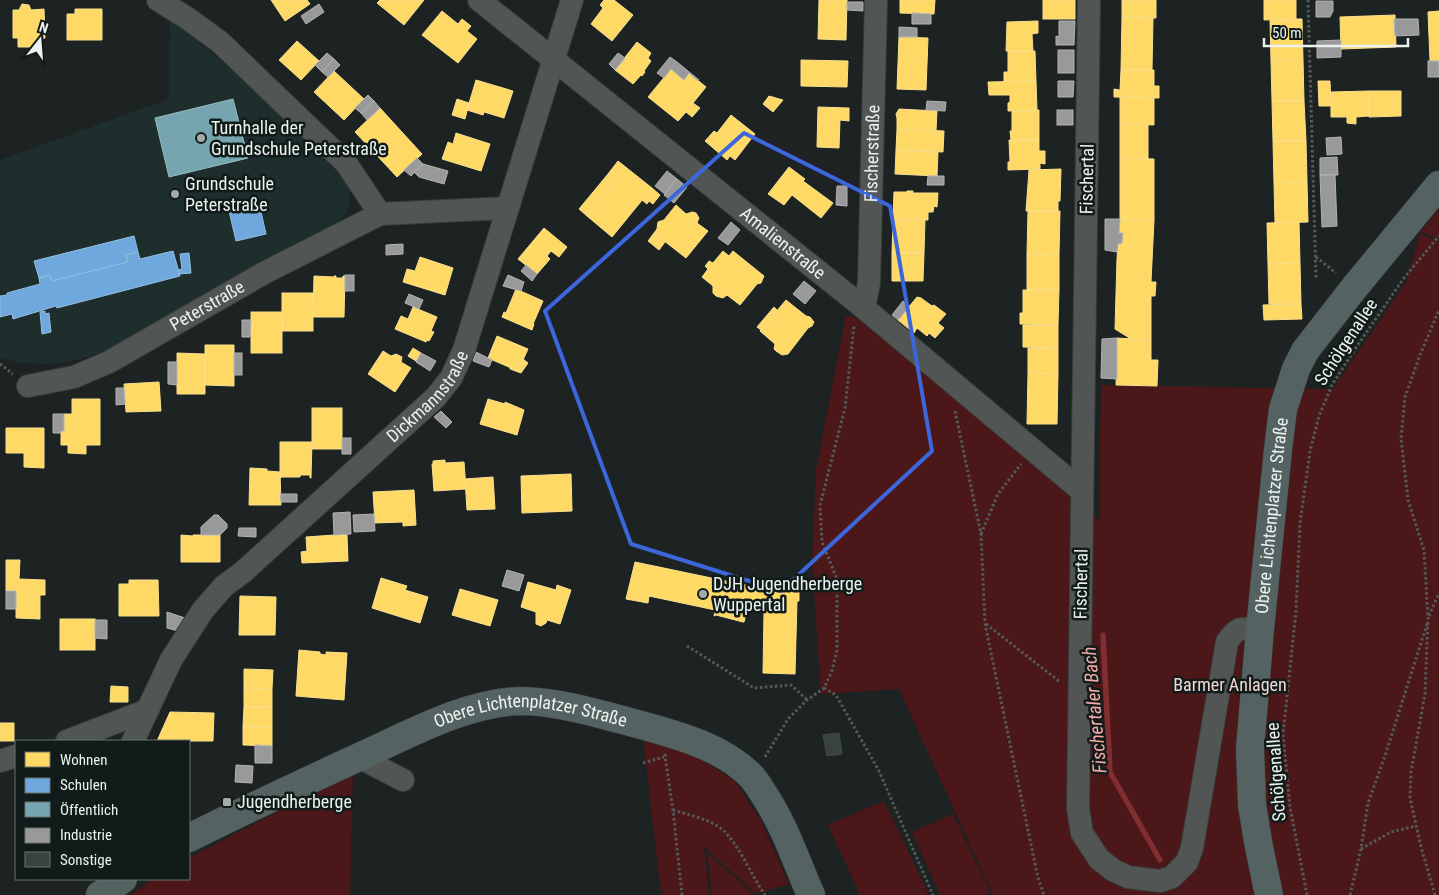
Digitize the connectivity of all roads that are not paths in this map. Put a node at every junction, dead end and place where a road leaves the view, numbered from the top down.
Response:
1 (158, 0) edge
2 (480, 0) edge
3 (572, 0) edge
4 (876, 0) edge
5 (1089, 0) edge
6 (553, 59) junction
7 (1439, 185) edge
8 (507, 208) junction
9 (380, 214) junction
10 (864, 308) junction
11 (28, 386) dead end
12 (1082, 491) junction
13 (1260, 629) junction
14 (148, 710) junction
15 (70, 740) edge
16 (133, 740) edge
17 (15, 756) edge
18 (359, 757) junction
19 (0, 761) edge
20 (403, 780) dead end
21 (190, 838) edge
22 (122, 880) edge
23 (100, 895) edge
24 (811, 895) edge
25 (1269, 895) edge

1 - 9 street
2 - 6 street, Amalienstraße
3 - 6 street, Dickmannstraße
4 - 10 street, Fischerstraße
5 - 12 street, Fischertal
6 - 8 street, Dickmannstraße
6 - 10 street, Amalienstraße
7 - 13 main road, Obere Lichtenplatzer Straße
8 - 9 street, Peterstraße
8 - 14 street, Dickmannstraße
9 - 11 street, Peterstraße
10 - 12 street, Amalienstraße
12 - 13 street, Fischertal
13 - 25 main road, Obere Lichtenplatzer Straße
14 - 15 street
14 - 16 street, Dickmannstraße
17 - 19 street
18 - 20 street
18 - 21 main road, Obere Lichtenplatzer Straße
18 - 24 main road, Obere Lichtenplatzer Straße
22 - 23 main road

